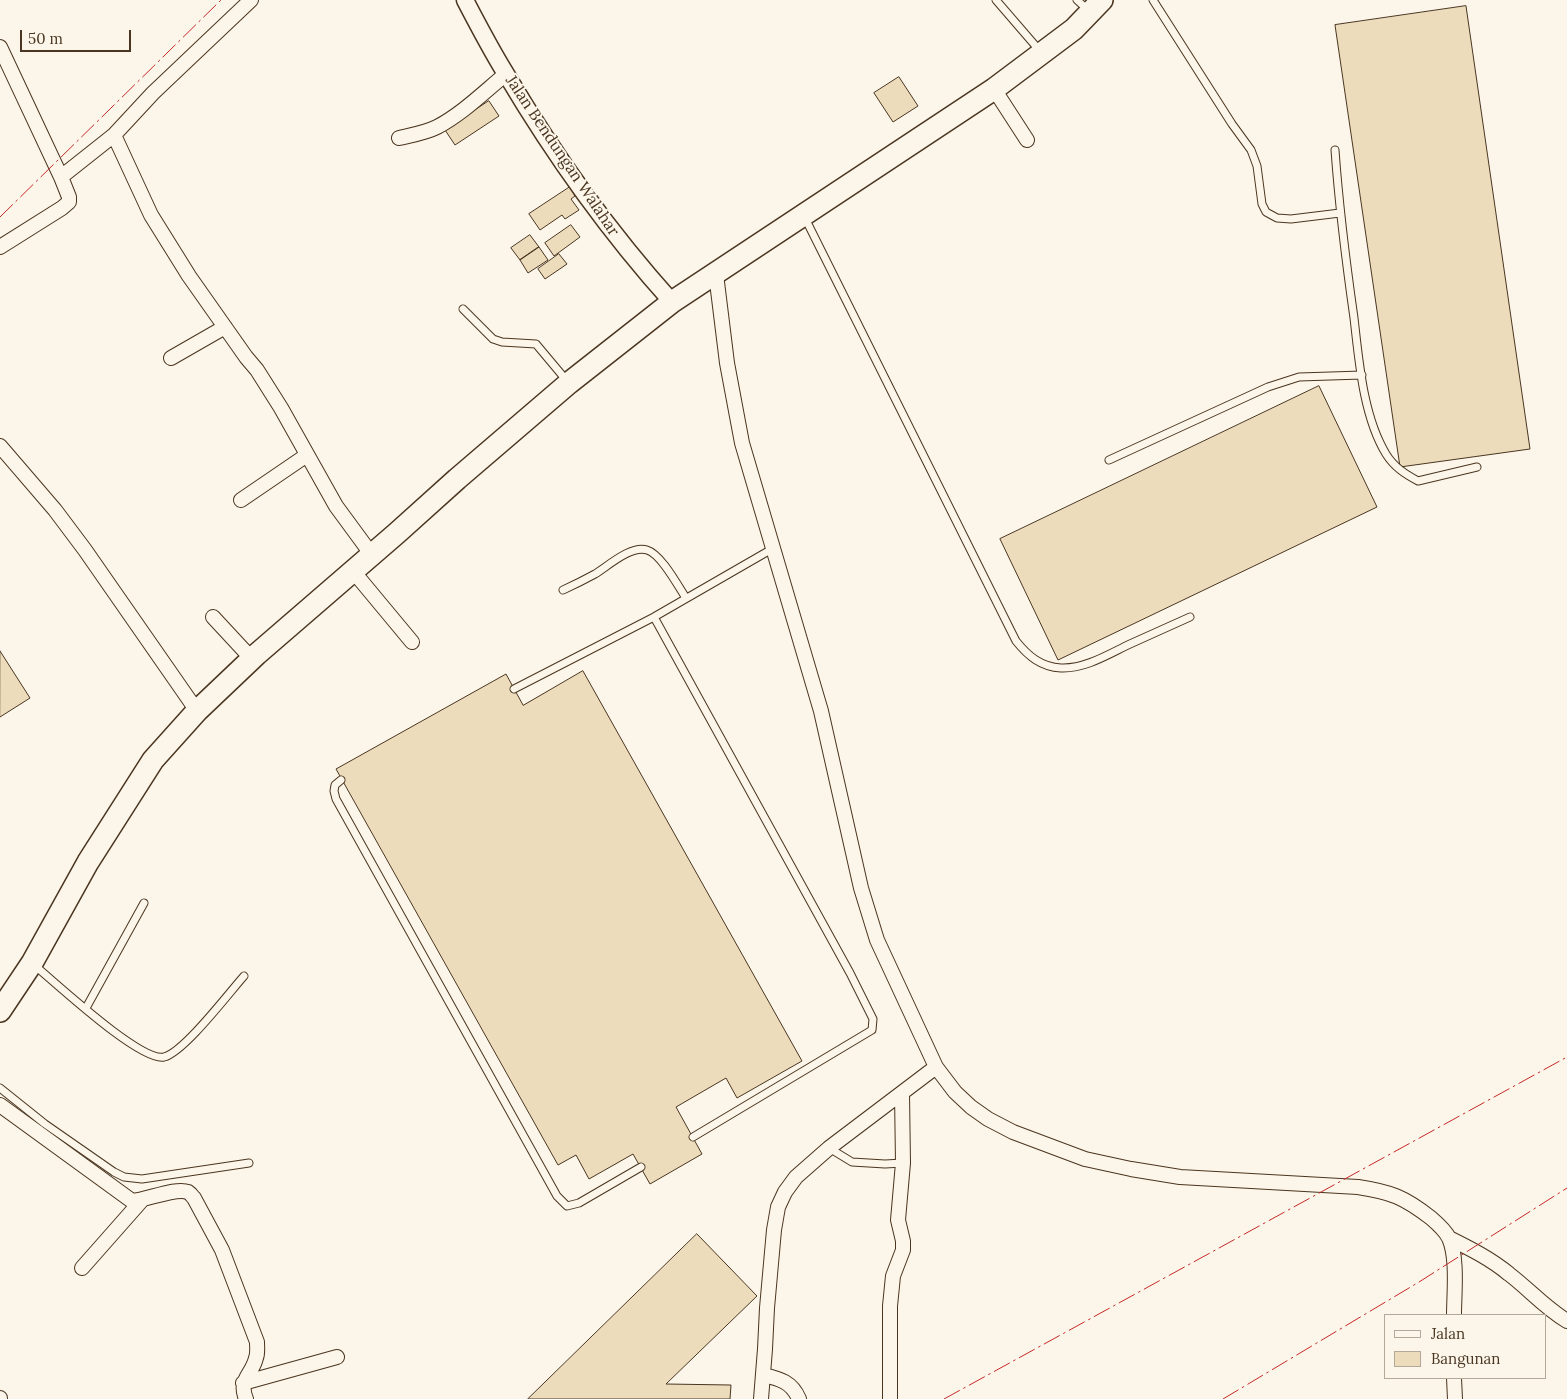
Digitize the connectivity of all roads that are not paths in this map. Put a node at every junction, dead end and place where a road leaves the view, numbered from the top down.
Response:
1 (251, 0) edge
2 (465, 0) edge
3 (996, 0) edge
4 (1153, 0) edge
5 (1090, 4) edge
6 (0, 47) edge
7 (1042, 53) junction
8 (506, 74) junction
9 (994, 89) junction
10 (114, 135) junction
11 (399, 138) dead end
12 (1027, 140) dead end
13 (1335, 150) dead end
14 (61, 177) junction
15 (1340, 213) junction
16 (804, 216) junction
17 (0, 247) edge
18 (716, 274) junction
19 (672, 302) junction
20 (463, 308) dead end
21 (225, 326) junction
22 (171, 358) dead end
23 (1362, 375) junction
24 (569, 383) junction
25 (0, 446) edge
26 (307, 455) junction
27 (1110, 460) dead end
28 (1477, 467) dead end
29 (241, 500) dead end
30 (772, 549) junction
31 (372, 555) junction
32 (353, 571) junction
33 (563, 590) dead end
34 (686, 598) junction
35 (214, 617) dead end
36 (654, 617) junction
37 (1190, 617) dead end
38 (412, 642) dead end
39 (252, 659) junction
40 (514, 689) dead end
41 (197, 711) junction
42 (341, 780) dead end
43 (144, 903) dead end
44 (32, 963) junction
45 (244, 976) dead end
46 (86, 1008) junction
47 (0, 1011) edge
48 (936, 1068) junction
49 (0, 1088) edge
50 (902, 1094) junction
51 (0, 1105) edge
52 (693, 1137) dead end
53 (830, 1148) junction
54 (249, 1163) dead end
55 (903, 1164) junction
56 (641, 1167) dead end
57 (142, 1200) junction
58 (1449, 1238) junction
59 (82, 1268) dead end
60 (1454, 1314) edge
61 (1567, 1321) edge
62 (337, 1357) dead end
63 (764, 1375) junction
64 (1454, 1379) edge
65 (244, 1383) junction
66 (246, 1399) edge
67 (761, 1399) edge
68 (799, 1399) edge
69 (890, 1399) edge
70 (1454, 1399) edge

1 - 10 street
2 - 8 street, Jalan Bendungan Walahar
3 - 7 lane
4 - 15 lane
5 - 7 main road
6 - 14 street
7 - 9 main road
8 - 11 street
8 - 19 street, Jalan Bendungan Walahar
9 - 12 street
9 - 16 main road
10 - 14 street
10 - 21 street
13 - 15 lane
14 - 17 street
15 - 23 lane
16 - 18 main road
16 - 37 lane
18 - 19 main road
18 - 30 street
19 - 24 main road
20 - 24 lane
21 - 22 street
21 - 26 street
23 - 27 lane
23 - 28 lane
24 - 31 main road
25 - 41 street
26 - 29 street
26 - 31 street
30 - 34 lane
30 - 48 street
31 - 32 main road
32 - 38 street
32 - 39 main road
33 - 34 lane
34 - 36 lane
35 - 39 street
36 - 40 lane
36 - 52 lane
39 - 41 main road
41 - 44 main road
42 - 56 lane
43 - 46 lane
44 - 46 lane
44 - 47 main road
45 - 46 lane
48 - 50 street
48 - 58 street
49 - 54 lane
50 - 53 street
50 - 55 street
51 - 57 street
53 - 55 lane
53 - 63 street
55 - 69 street
57 - 59 street
57 - 65 street
58 - 60 street
58 - 61 street
62 - 65 street
63 - 67 street
63 - 68 street
64 - 70 street
65 - 66 street

